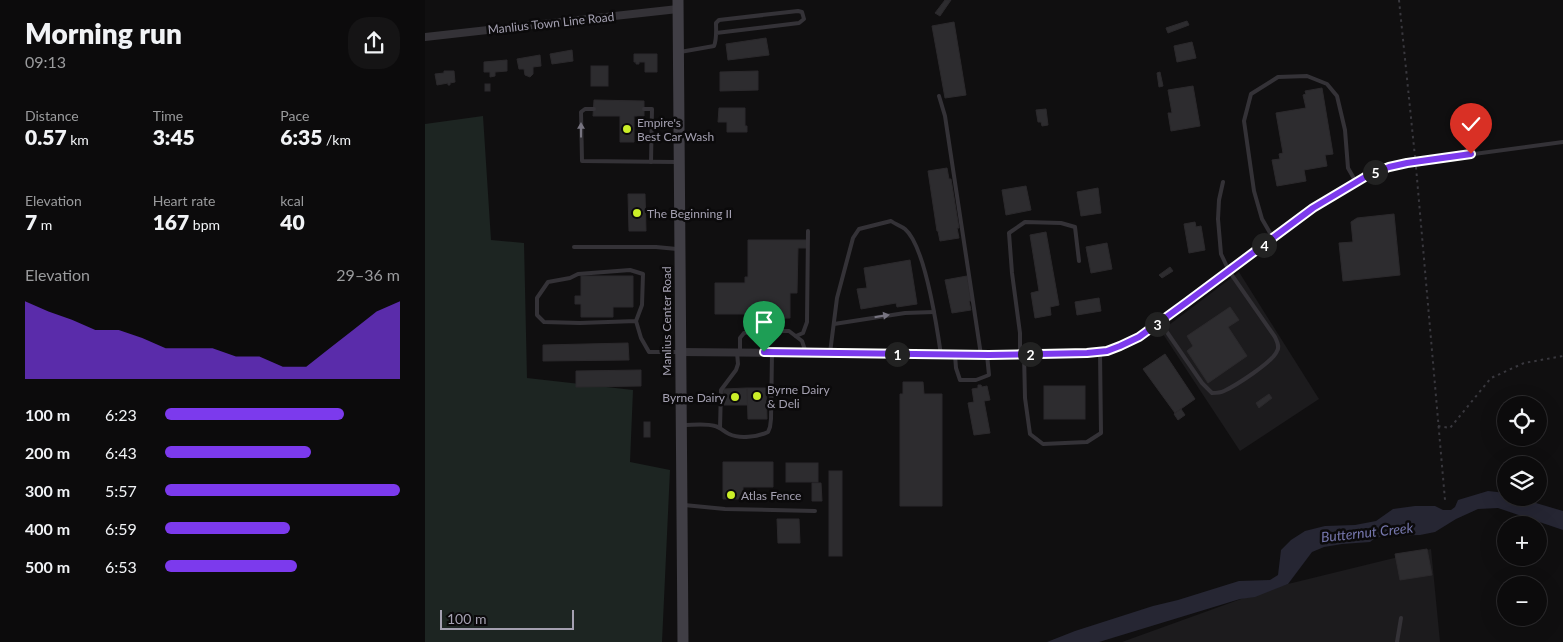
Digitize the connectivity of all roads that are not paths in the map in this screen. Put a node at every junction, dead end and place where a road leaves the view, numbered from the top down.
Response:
1 (677, 5) edge
2 (716, 33) junction
3 (425, 37) edge
4 (678, 52) junction
5 (939, 96) dead end
6 (594, 109) dead end
7 (644, 109) dead end
8 (1563, 142) edge
9 (651, 162) junction
10 (679, 162) junction
11 (1378, 171) joint
12 (1223, 182) dead end
13 (1356, 182) junction
14 (808, 231) dead end
15 (1273, 238) junction
16 (575, 248) dead end
17 (679, 250) junction
18 (1079, 261) dead end
19 (1229, 271) junction
20 (935, 312) junction
21 (636, 321) junction
22 (1160, 322) junction
23 (834, 324) junction
24 (796, 336) junction
25 (680, 352) junction
26 (739, 352) junction
27 (772, 352) junction
28 (1100, 352) junction
29 (806, 353) junction
30 (830, 353) junction
31 (1022, 354) junction
32 (941, 355) junction
33 (955, 355) junction
34 (984, 355) junction
35 (681, 425) junction
36 (720, 428) junction
37 (682, 505) junction
38 (815, 511) dead end
39 (1401, 618) dead end
40 (683, 642) edge
41 (1397, 642) edge

1 - 3 street, Manlius Town Line Road
1 - 4 main road, Manlius Center Road
2 - 2 lane
2 - 4 lane
4 - 10 main road, Manlius Center Road
5 - 34 lane
9 -> 6 lane
7 - 9 lane
8 - 11 lane
9 - 10 lane
10 - 17 main road, Manlius Center Road
11 - 13 street
12 - 19 lane
13 - 15 street
13 - 15 lane
14 - 24 lane
15 - 19 street
16 - 17 lane
17 - 25 main road, Manlius Center Road
18 - 31 lane
19 - 22 street
19 - 22 lane
23 -> 20 lane
20 - 23 lane
20 - 32 lane
21 - 21 lane
21 - 25 lane
22 - 28 street
23 - 30 lane
24 - 26 lane
24 - 29 lane
25 - 26 street
25 - 35 main road, Manlius Center Road
26 - 27 street
26 - 36 lane
27 - 29 street
27 - 36 lane
28 - 31 street
28 - 31 lane
29 - 30 street
30 - 32 street
31 - 34 street
32 - 33 street
33 - 34 street
33 - 34 lane
35 - 36 lane
35 - 37 main road, Manlius Center Road
37 - 38 lane
37 - 40 main road, Manlius Center Road
39 - 41 lane

